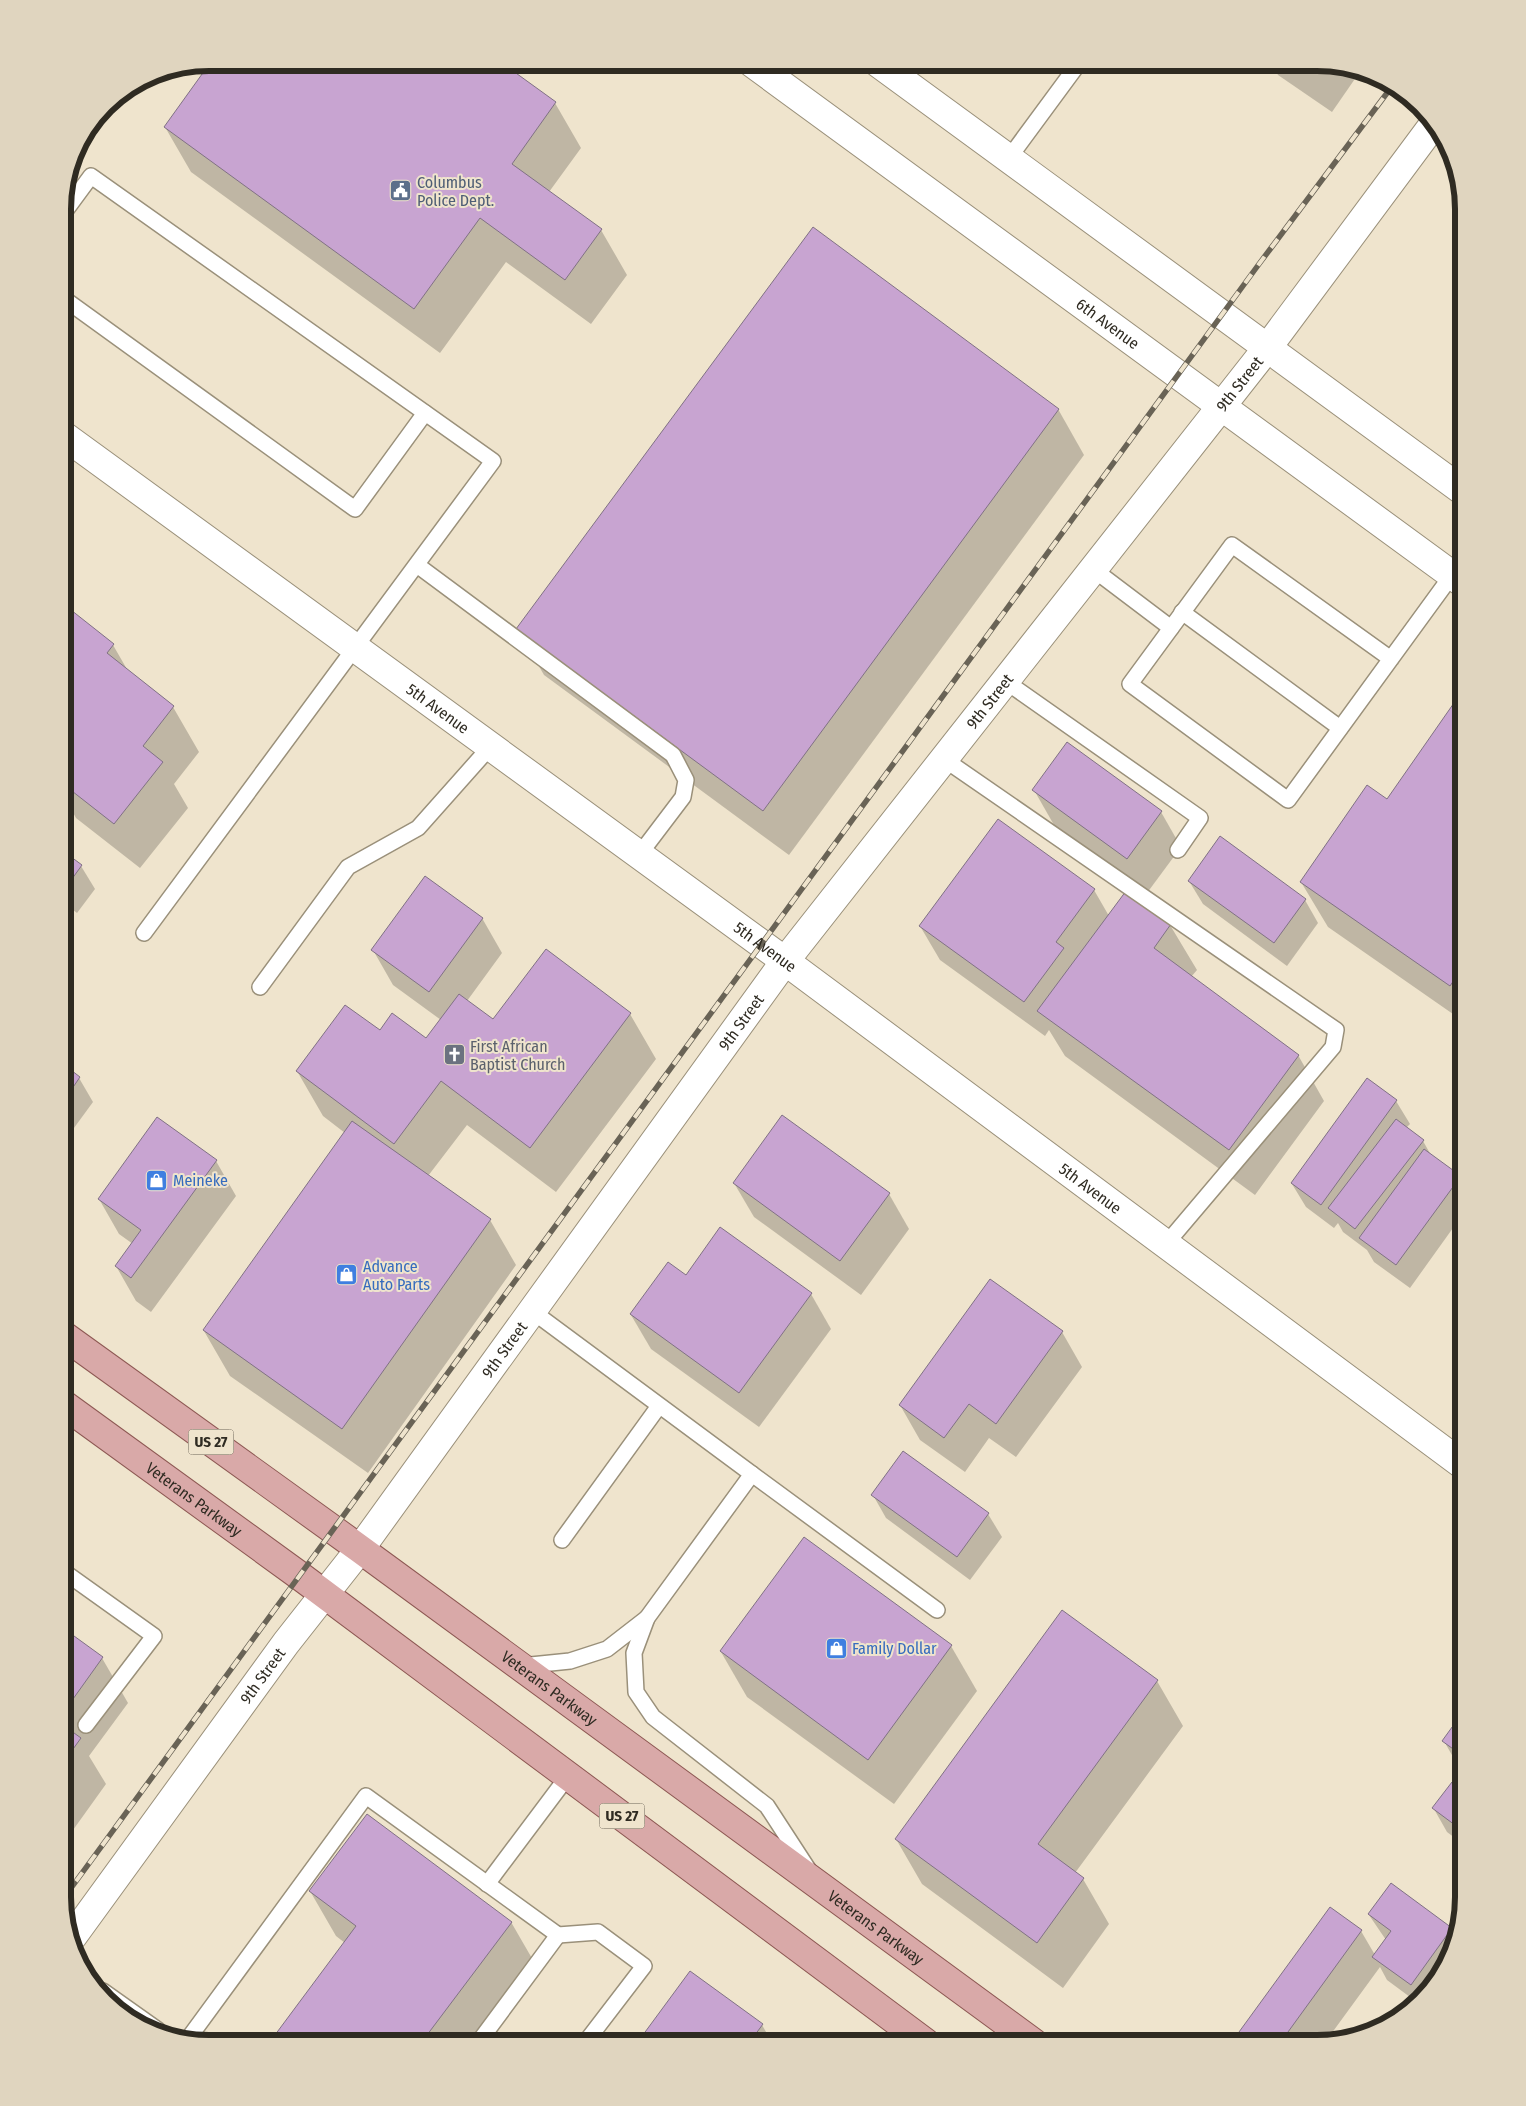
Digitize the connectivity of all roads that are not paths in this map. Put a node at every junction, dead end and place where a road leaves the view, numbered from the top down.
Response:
1 (764, 72) edge
2 (890, 72) edge
3 (1072, 72) edge
4 (1429, 130) edge
5 (1009, 158) junction
6 (72, 201) edge
7 (72, 304) edge
8 (1268, 347) junction
9 (1221, 406) junction
10 (425, 414) junction
11 (72, 441) edge
12 (1455, 483) edge
13 (417, 565) junction
14 (1093, 569) junction
15 (1455, 577) edge
16 (1455, 583) edge
17 (1182, 612) junction
18 (1171, 628) junction
19 (356, 649) junction
20 (1391, 659) junction
21 (1005, 681) junction
22 (1340, 728) junction
23 (490, 747) junction
24 (944, 759) junction
25 (1178, 850) dead end
26 (638, 855) junction
27 (144, 933) dead end
28 (785, 961) junction
29 (260, 987) dead end
30 (1166, 1244) junction
31 (532, 1311) junction
32 (71, 1341) edge
33 (659, 1406) junction
34 (71, 1412) edge
35 (1455, 1458) edge
36 (752, 1474) junction
37 (562, 1540) dead end
38 (360, 1549) junction
39 (71, 1577) edge
40 (324, 1595) junction
41 (937, 1610) dead end
42 (648, 1618) junction
43 (520, 1666) junction
44 (86, 1725) dead end
45 (568, 1776) junction
46 (487, 1884) junction
47 (818, 1885) junction
48 (76, 1932) edge
49 (558, 1935) junction
50 (193, 2033) edge
51 (484, 2034) edge
52 (592, 2034) edge
53 (915, 2035) edge
54 (1023, 2035) edge

1 - 9 street, 6th Avenue
2 - 5 street
3 - 5 lane
4 - 8 street, 9th Street
5 - 8 street
6 - 10 lane
7 - 10 lane
8 - 9 street, 9th Street
8 - 12 street
9 - 14 street, 9th Street
9 - 15 street, 6th Avenue
10 - 13 lane
11 - 19 street, 5th Avenue
13 - 19 lane
13 - 26 lane
14 - 18 lane
14 - 21 street, 9th Street
16 - 20 lane
17 - 18 lane
17 - 20 lane
17 - 22 lane
18 - 22 lane
19 - 23 street, 5th Avenue
19 - 27 lane
20 - 22 lane
21 - 24 street, 9th Street
21 - 25 lane
23 - 26 street, 5th Avenue
23 - 29 lane
24 - 28 street, 9th Street
24 - 30 lane
26 - 28 street, 5th Avenue
28 - 30 street, 5th Avenue
28 - 31 street, 9th Street
30 - 35 street, 5th Avenue
31 - 33 lane
31 - 38 street, 9th Street
32 - 38 main road, Veterans Parkway / US 27
33 - 36 lane
33 - 37 lane
34 - 40 main road, Veterans Parkway / US 27
36 - 41 lane
36 - 42 lane
38 - 40 street, 9th Street
38 - 43 main road, Veterans Parkway / US 27
39 - 44 lane
40 - 45 main road, Veterans Parkway / US 27
40 - 48 street, 9th Street
42 - 43 lane
42 - 47 lane
43 - 47 main road, Veterans Parkway / US 27
45 - 46 lane
45 - 53 main road, Veterans Parkway / US 27
46 - 49 lane
46 - 50 lane
47 - 54 main road, Veterans Parkway / US 27
49 - 51 lane
49 - 52 lane

